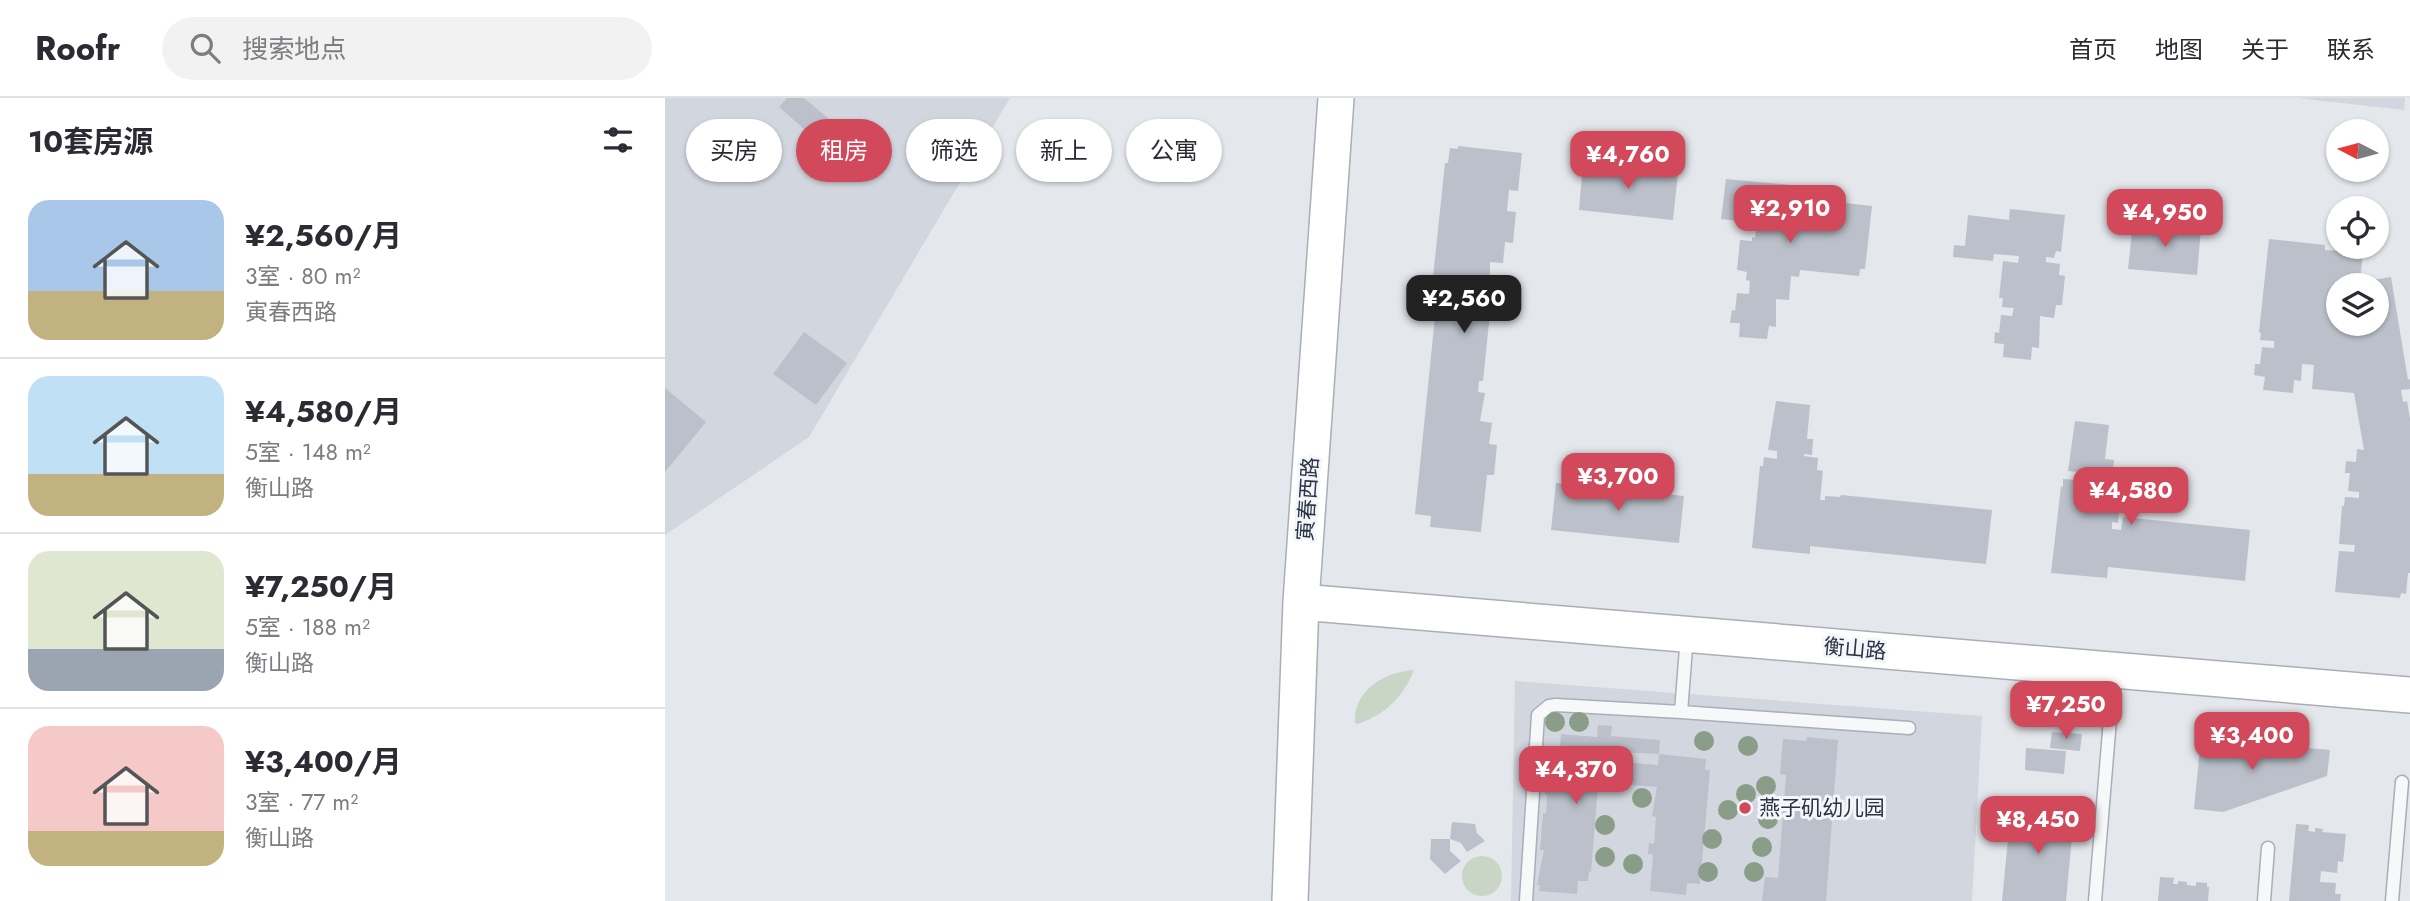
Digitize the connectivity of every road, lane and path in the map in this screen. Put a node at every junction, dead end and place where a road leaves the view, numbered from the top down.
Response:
1 (1336, 98) edge
2 (1301, 602) junction
3 (1687, 635) junction
4 (2114, 670) junction
5 (2410, 695) edge
6 (1681, 712) junction
7 (1909, 728) dead end
8 (2402, 782) dead end
9 (2268, 848) dead end
10 (1290, 901) edge
11 (1526, 901) edge
12 (2095, 901) edge
13 (2264, 901) edge
14 (2392, 901) edge

1 - 2 street, 寅春西路
2 - 3 street, 衡山路
2 - 10 street, 寅春西路
3 - 4 street, 衡山路
3 - 6 lane
4 - 5 street, 衡山路
4 - 12 lane
6 - 7 lane
6 - 11 lane
8 - 14 lane
9 - 13 lane

